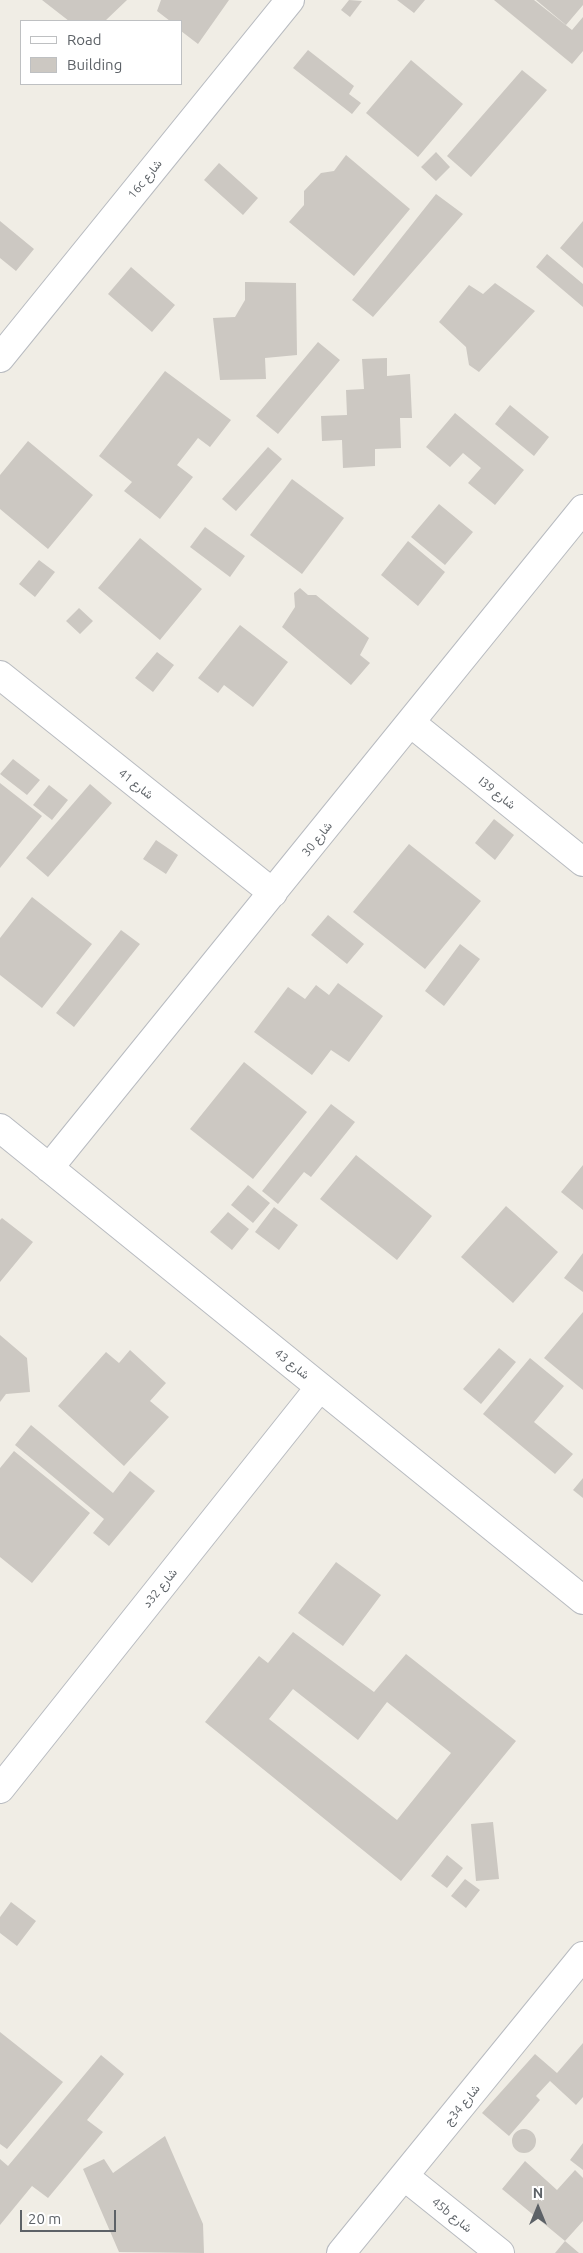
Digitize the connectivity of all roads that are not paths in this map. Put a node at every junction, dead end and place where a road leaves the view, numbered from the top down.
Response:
1 (290, 0) edge
2 (0, 358) edge
3 (583, 509) edge
4 (0, 675) edge
5 (411, 723) junction
6 (583, 862) edge
7 (272, 893) junction
8 (0, 1128) edge
9 (49, 1168) junction
10 (320, 1387) junction
11 (583, 1600) edge
12 (0, 1789) edge
13 (583, 1956) edge
14 (404, 2176) junction
15 (341, 2253) edge
16 (500, 2253) edge

1 - 2 street, 16c شارع
3 - 5 street, شارع 30
4 - 7 street, شارع 41
5 - 6 street, شارع 39ا
5 - 7 street, شارع 30
7 - 9 street, شارع 30
8 - 9 street, شارع 43
9 - 10 street, شارع 43
10 - 11 street, شارع 43
10 - 12 street, شارع 32د
13 - 14 street, شارع 34ج
14 - 15 street, شارع 34ج
14 - 16 street, 45b شارع

